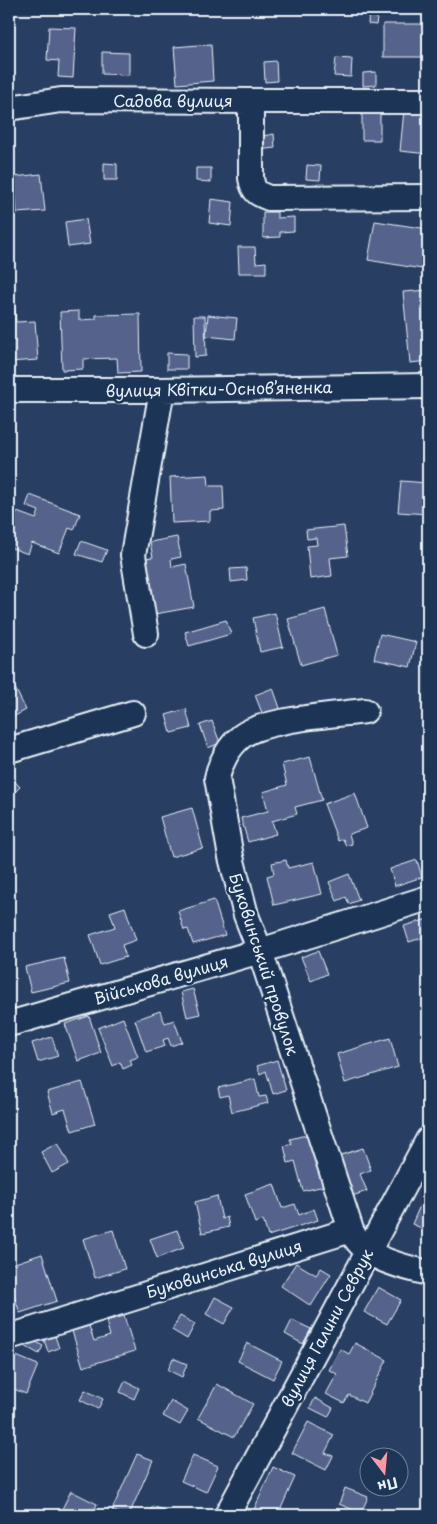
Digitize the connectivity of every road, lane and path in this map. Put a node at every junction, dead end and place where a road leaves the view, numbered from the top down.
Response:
1 (251, 101) junction
2 (428, 101) edge
3 (9, 108) edge
4 (428, 196) edge
5 (428, 386) edge
6 (9, 390) edge
7 (159, 390) junction
8 (146, 634) dead end
9 (365, 711) dead end
10 (133, 713) dead end
11 (9, 750) edge
12 (428, 898) edge
13 (260, 951) junction
14 (9, 1024) edge
15 (428, 1140) edge
16 (351, 1230) junction
17 (368, 1252) junction
18 (428, 1274) edge
19 (9, 1337) edge
20 (227, 1515) edge

1 - 2 street
1 - 3 street, Садова вулиця
1 - 4 street, Садова вулиця
5 - 7 street, вулиця Квітки-Основ’яненка
6 - 7 street, вулиця Квітки-Основ’яненка
7 - 8 street
9 - 13 street, Буковинський провулок
10 - 11 street
12 - 13 street, Військова вулиця
13 - 14 street, Військова вулиця
13 - 16 street, Буковинський провулок
15 - 17 street, вулиця Галини Севрук
16 - 17 street
16 - 19 street, Буковинська вулиця
17 - 18 street
17 - 20 street, вулиця Галини Севрук

